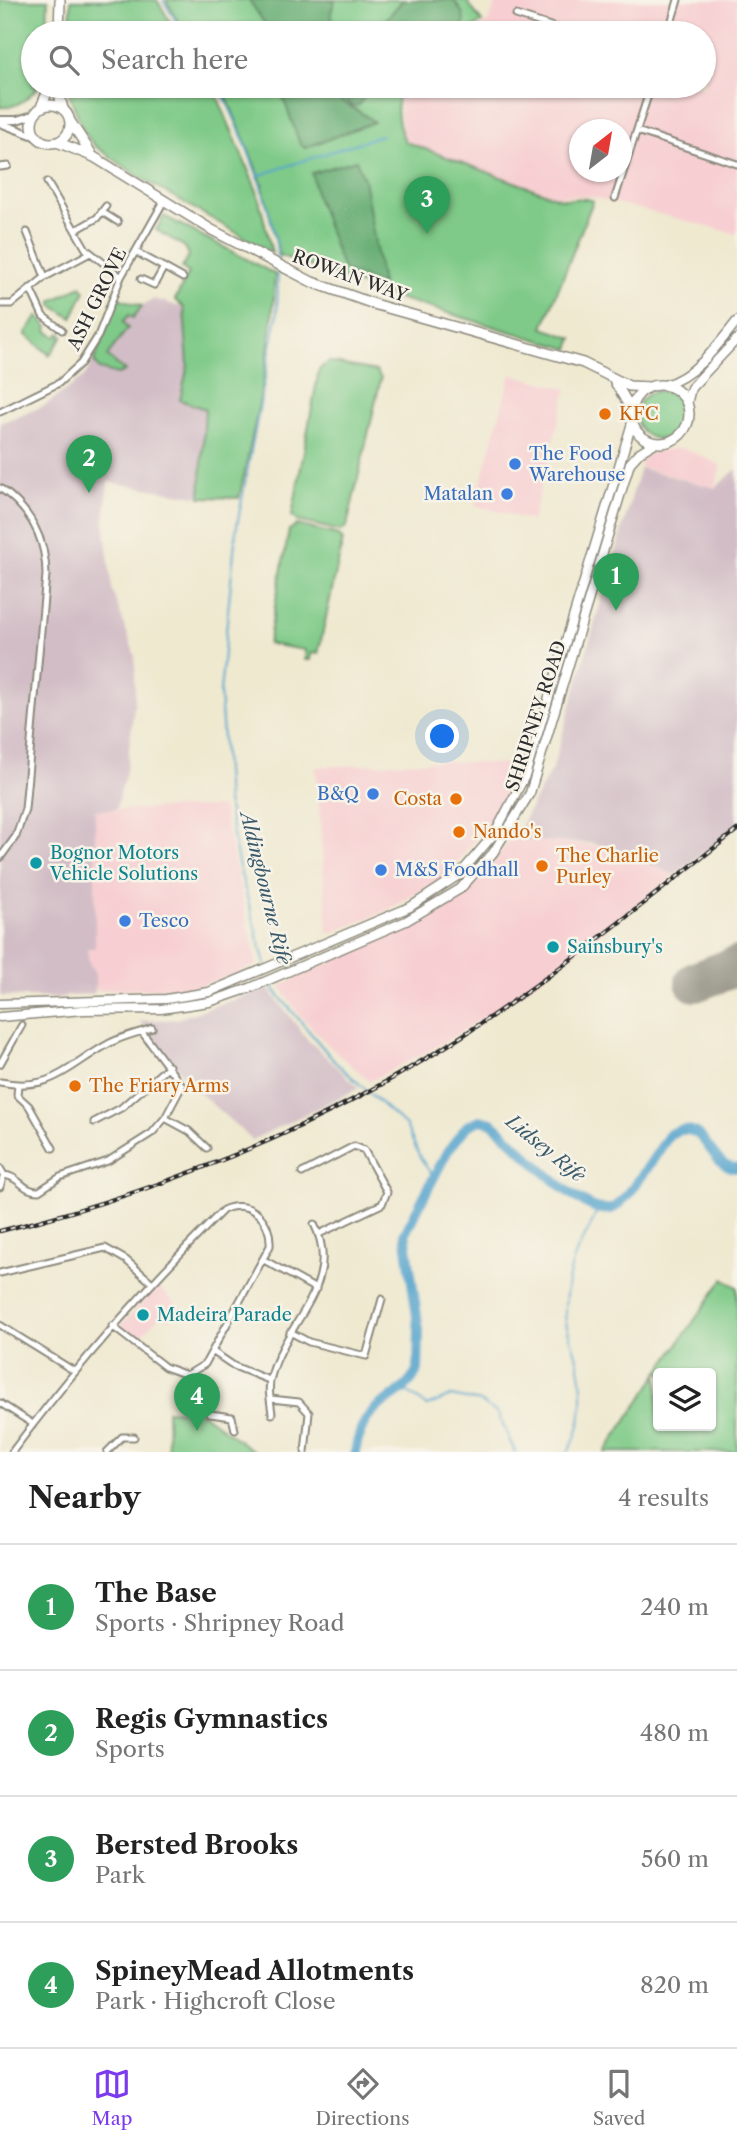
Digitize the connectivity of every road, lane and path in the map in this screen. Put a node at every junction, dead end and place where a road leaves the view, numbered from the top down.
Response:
1 (60, 0) edge
2 (678, 0) edge
3 (516, 15) dead end
4 (59, 21) edge
5 (535, 21) edge
6 (672, 21) edge
7 (45, 98) edge
8 (60, 98) edge
9 (647, 98) edge
10 (41, 107) junction
11 (63, 109) junction
12 (33, 116) junction
13 (69, 120) junction
14 (0, 121) edge
15 (637, 131) junction
16 (37, 137) junction
17 (57, 142) junction
18 (94, 157) junction
19 (737, 164) edge
20 (8, 166) dead end
21 (0, 167) edge
22 (47, 181) dead end
23 (615, 198) dead end
24 (164, 201) junction
25 (118, 222) dead end
26 (76, 230) junction
27 (27, 232) dead end
28 (136, 251) junction
29 (90, 253) junction
30 (164, 267) junction
31 (45, 277) junction
32 (121, 277) junction
33 (183, 278) dead end
34 (141, 279) dead end
35 (30, 288) junction
36 (0, 304) edge
37 (737, 321) edge
38 (62, 330) dead end
39 (737, 339) edge
40 (614, 380) junction
41 (664, 385) junction
42 (649, 387) junction
43 (687, 404) junction
44 (631, 409) junction
45 (0, 412) edge
46 (632, 423) junction
47 (655, 443) junction
48 (0, 488) edge
49 (0, 858) edge
50 (0, 1004) edge
51 (0, 1017) edge
52 (22, 1025) dead end
53 (152, 1028) dead end
54 (142, 1032) junction
55 (0, 1064) edge
56 (169, 1066) junction
57 (0, 1082) edge
58 (18, 1086) junction
59 (164, 1118) junction
60 (94, 1122) dead end
61 (53, 1148) dead end
62 (207, 1149) dead end
63 (0, 1168) edge
64 (302, 1174) dead end
65 (4, 1175) junction
66 (0, 1187) edge
67 (314, 1224) dead end
68 (319, 1234) junction
69 (264, 1260) junction
70 (0, 1273) edge
71 (151, 1282) junction
72 (316, 1289) junction
73 (382, 1299) dead end
74 (0, 1325) edge
75 (112, 1326) junction
76 (290, 1332) junction
77 (212, 1351) junction
78 (74, 1371) junction
79 (192, 1373) junction
80 (269, 1380) junction
81 (271, 1399) junction
82 (0, 1403) edge
83 (272, 1414) dead end
84 (33, 1424) junction
85 (235, 1430) dead end
86 (134, 1437) dead end
87 (12, 1452) edge
88 (107, 1452) edge
89 (305, 1452) edge

1 - 4 highway
2 - 6 street
3 - 5 street
7 - 10 highway
8 - 11 highway
9 - 15 street
10 - 11 highway
10 - 12 highway
11 - 13 highway
12 - 14 street
12 - 16 highway
13 - 17 highway
13 - 18 highway, ROWAN WAY
14 - 16 street
15 - 19 street
15 - 23 street
16 - 17 highway
17 - 18 highway, ROWAN WAY
18 - 24 highway, ROWAN WAY
20 - 21 street
22 - 26 street
24 - 28 street, ASH GROVE
24 - 40 highway, ROWAN WAY
25 - 26 street
26 - 29 street
27 - 31 street
28 - 30 street
28 - 32 street, ASH GROVE
29 - 31 street
29 - 32 street
30 - 33 street
30 - 34 street
31 - 35 street
32 - 45 street, ASH GROVE
35 - 36 street
35 - 38 street
37 - 41 main road
39 - 43 main road
40 - 42 highway, ROWAN WAY
40 - 44 highway
41 - 42 highway
41 - 43 highway
42 - 44 highway
43 - 47 highway
44 - 46 highway
46 - 47 highway
46 - 50 main road, SHRIPNEY ROAD
47 - 51 main road, SHRIPNEY ROAD
48 - 49 street
52 - 55 street
53 - 54 street
54 - 56 street
54 - 58 street
56 - 59 street
56 - 60 street
57 - 58 street
58 - 61 street
59 - 62 street
59 - 65 street
63 - 65 street
64 - 68 street
65 - 66 street
67 - 68 street
68 - 72 street
69 - 71 street
69 - 72 street
69 - 77 street
70 - 71 street
71 - 75 street
72 - 76 street
73 - 76 street
74 - 78 street
75 - 78 street
75 - 79 street
76 - 80 street
77 - 79 street
77 - 80 street
78 - 84 street
79 - 85 street
80 - 81 street
81 - 83 street
81 - 89 street
82 - 84 street
84 - 87 street
86 - 88 street

